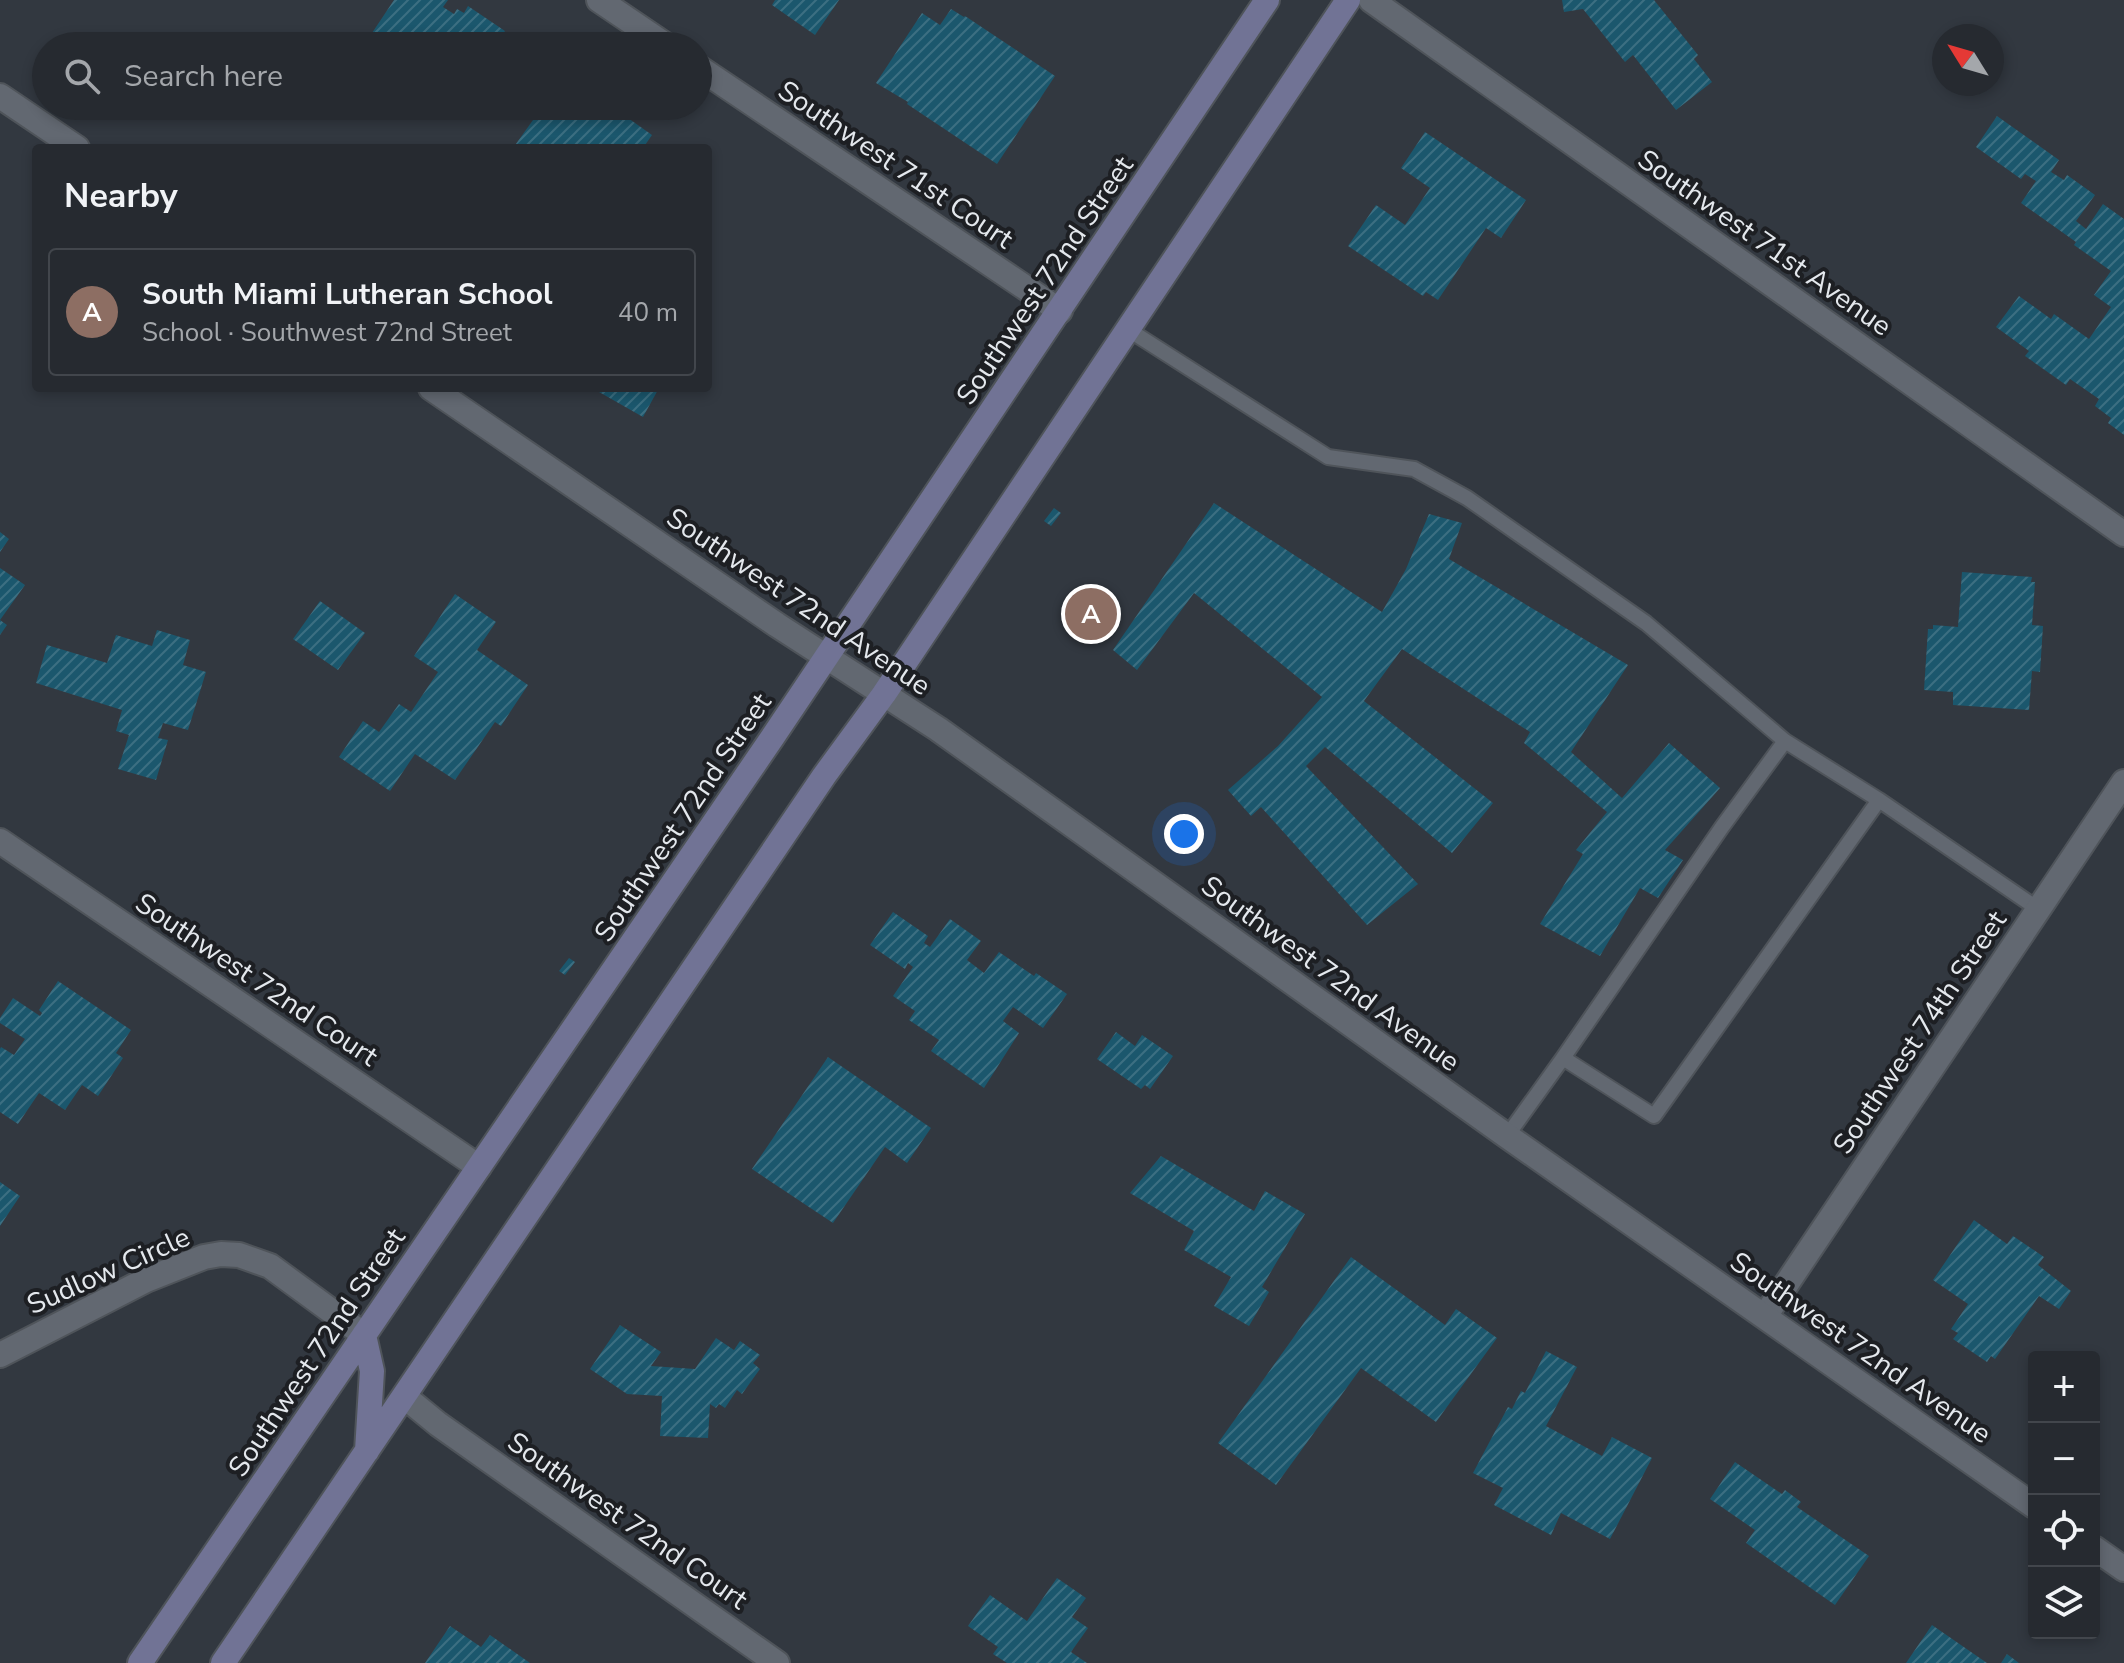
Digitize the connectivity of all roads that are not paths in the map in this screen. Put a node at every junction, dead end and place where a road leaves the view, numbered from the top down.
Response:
1 (599, 0) edge
2 (1267, 0) edge
3 (1348, 0) edge
4 (1371, 0) edge
5 (646, 32) edge
6 (712, 76) edge
7 (0, 96) edge
8 (32, 118) edge
9 (36, 120) edge
10 (71, 144) edge
11 (1060, 311) junction
12 (1129, 330) junction
13 (437, 392) edge
14 (2124, 534) edge
15 (827, 657) junction
16 (884, 694) junction
17 (1785, 741) junction
18 (2124, 782) edge
19 (1879, 800) junction
20 (0, 841) edge
21 (2038, 909) junction
22 (1563, 1058) junction
23 (1507, 1136) junction
24 (479, 1167) junction
25 (1765, 1316) junction
26 (364, 1335) junction
27 (0, 1355) edge
28 (405, 1397) junction
29 (366, 1453) junction
30 (2028, 1502) edge
31 (2100, 1552) edge
32 (2124, 1569) edge
33 (140, 1663) edge
34 (223, 1663) edge
35 (777, 1663) edge

1 - 5 street
2 - 11 main road, Southwest 72nd Street
3 - 12 main road
4 - 14 street, Southwest 71st Avenue
6 - 11 street, Southwest 71st Court
7 - 8 street
9 - 10 street
11 - 15 main road, Southwest 72nd Street
12 - 16 main road
12 - 17 lane
13 - 15 street, Southwest 72nd Avenue
15 - 16 street, Southwest 72nd Avenue
15 - 24 main road, Southwest 72nd Street
16 - 23 street, Southwest 72nd Avenue
16 - 28 main road
17 - 19 lane
17 - 22 lane
18 - 21 street, Southwest 74th Street
19 - 21 lane
19 - 22 lane
20 - 24 street, Southwest 72nd Court
21 - 25 street, Southwest 74th Street
22 - 23 lane
23 - 25 street, Southwest 72nd Avenue
24 - 26 main road, Southwest 72nd Street
25 - 30 street, Southwest 72nd Avenue
26 - 27 street, Sudlow Circle
26 - 29 main road
26 - 33 main road, Southwest 72nd Street
28 - 29 main road
28 - 35 street, Southwest 72nd Court
29 - 34 main road
31 - 32 street

